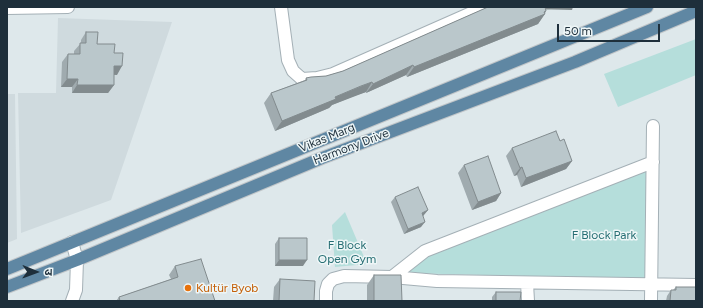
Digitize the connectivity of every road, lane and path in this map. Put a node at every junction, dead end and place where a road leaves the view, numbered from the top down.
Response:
1 (68, 7) edge
2 (281, 7) edge
3 (485, 7) edge
4 (647, 7) edge
5 (7, 8) edge
6 (696, 11) edge
7 (653, 126) dead end
8 (652, 162) junction
9 (72, 242) junction
10 (77, 260) junction
11 (7, 268) edge
12 (392, 277) junction
13 (527, 284) junction
14 (651, 285) junction
15 (696, 285) edge
16 (7, 287) edge
17 (72, 301) edge
18 (326, 301) edge
19 (528, 301) edge
20 (651, 301) edge

1 - 5 street
2 - 3 street
4 - 9 main road, Vikas Marg
6 - 10 main road, Harmony Drive
7 - 8 street
8 - 12 street
8 - 14 street
9 - 10 street
9 - 11 main road, Vikas Marg
10 - 16 main road, Harmony Drive
10 - 17 street
12 - 13 street
12 - 18 street
13 - 14 street
13 - 19 street
14 - 15 street
14 - 20 street

